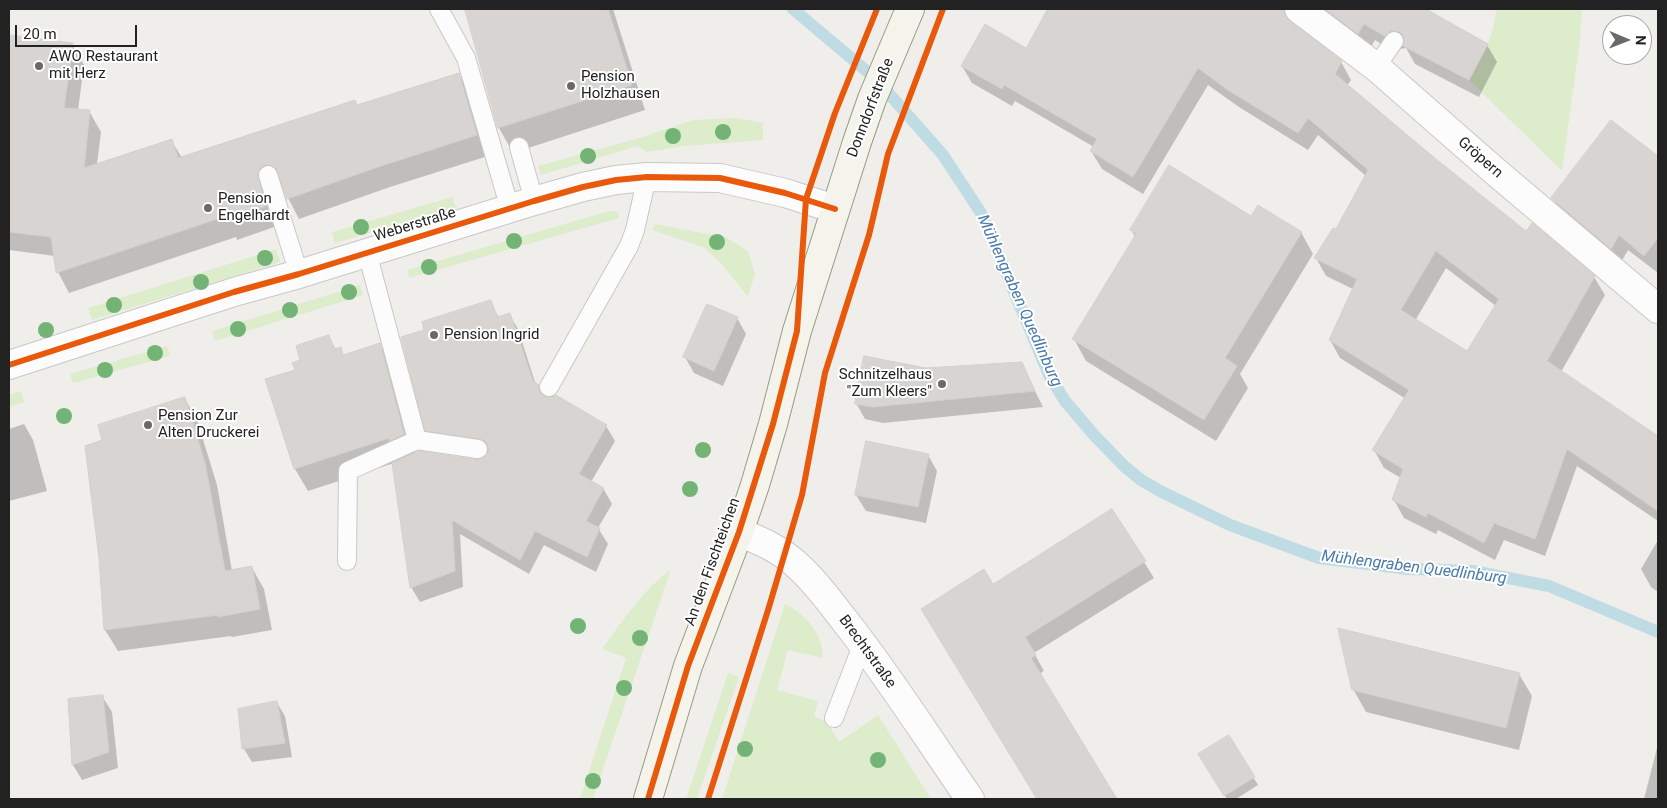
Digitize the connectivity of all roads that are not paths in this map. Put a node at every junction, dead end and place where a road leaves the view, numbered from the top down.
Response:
1 (439, 9) edge
2 (910, 9) edge
3 (1300, 9) edge
4 (1394, 40) dead end
5 (1376, 67) junction
6 (519, 147) dead end
7 (268, 175) dead end
8 (648, 177) junction
9 (522, 205) junction
10 (835, 209) junction
11 (367, 252) junction
12 (299, 274) junction
13 (1658, 309) edge
14 (9, 365) edge
15 (549, 387) dead end
16 (417, 440) junction
17 (478, 449) dead end
18 (739, 532) junction
19 (346, 561) dead end
20 (863, 643) junction
21 (834, 718) dead end
22 (648, 799) edge
23 (970, 799) edge

1 - 9 lane
2 - 10 main road, Donndorfstraße
3 - 5 street, Gröpern
4 - 5 lane
5 - 13 street, Gröpern
6 - 9 lane
7 - 12 lane
8 - 9 street, Weberstraße
8 - 10 street, Weberstraße
8 - 15 lane
9 - 11 street, Weberstraße
10 - 18 main road, An den Fischteichen
11 - 12 street, Weberstraße
11 - 16 lane
12 - 14 street, Weberstraße
16 - 17 lane
16 - 19 lane
18 - 20 street, Brechtstraße
18 - 22 main road, An den Fischteichen
20 - 21 lane
20 - 23 street, Brechtstraße

